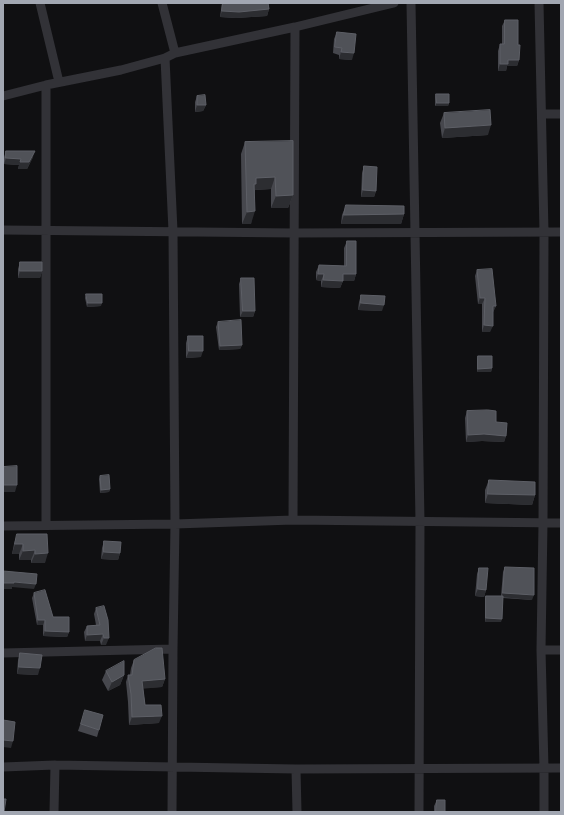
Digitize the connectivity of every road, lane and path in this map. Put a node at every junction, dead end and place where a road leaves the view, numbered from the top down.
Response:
1 (40, 3) edge
2 (162, 3) edge
3 (394, 3) edge
4 (411, 3) edge
5 (540, 3) edge
6 (295, 27) junction
7 (175, 53) junction
8 (165, 58) junction
9 (59, 82) junction
10 (46, 85) junction
11 (3, 96) edge
12 (542, 114) junction
13 (561, 114) edge
14 (3, 230) edge
15 (46, 230) junction
16 (173, 231) junction
17 (544, 232) junction
18 (561, 232) edge
19 (294, 233) junction
20 (415, 233) junction
21 (293, 520) junction
22 (420, 522) junction
23 (543, 523) junction
24 (175, 524) junction
25 (561, 524) edge
26 (46, 525) junction
27 (3, 526) edge
28 (173, 648) junction
29 (541, 650) junction
30 (561, 650) edge
31 (3, 653) edge
32 (55, 764) junction
33 (173, 766) junction
34 (3, 767) edge
35 (419, 768) junction
36 (544, 768) junction
37 (561, 768) edge
38 (296, 769) junction
39 (54, 812) edge
40 (172, 812) edge
41 (297, 812) edge
42 (419, 812) edge
43 (544, 812) edge

1 - 9 street
2 - 7 street
3 - 6 street
4 - 20 street
5 - 12 street
6 - 7 street
6 - 19 street
7 - 8 street
8 - 9 street
8 - 16 street
9 - 10 street
10 - 11 street
10 - 15 street
12 - 13 street
12 - 17 street
14 - 15 street
15 - 16 street
15 - 26 street
16 - 19 street
16 - 24 street
17 - 18 street
17 - 20 street
17 - 23 street
19 - 20 street
19 - 21 street
20 - 22 street
21 - 22 street
21 - 24 street
22 - 23 street
22 - 35 street
23 - 25 street
23 - 29 street
24 - 26 street
24 - 28 street
26 - 27 street
28 - 31 street
28 - 33 street
29 - 30 street
29 - 36 street
32 - 33 street
32 - 34 street
32 - 39 street
33 - 38 street
33 - 40 street
35 - 36 street
35 - 38 street
35 - 42 street
36 - 37 street
36 - 43 street
38 - 41 street

